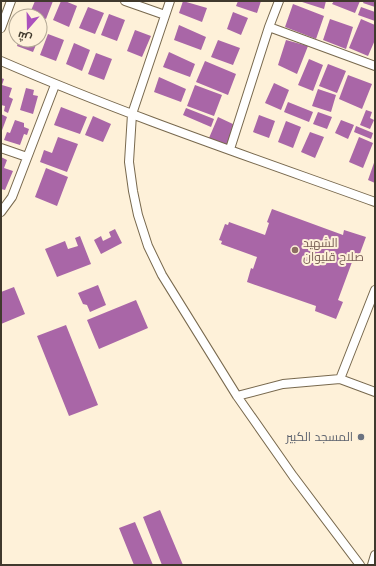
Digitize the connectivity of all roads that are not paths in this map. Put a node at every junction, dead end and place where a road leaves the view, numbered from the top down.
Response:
1 (11, 1) edge
2 (126, 1) edge
3 (170, 1) edge
4 (279, 1) edge
5 (165, 15) junction
6 (269, 27) junction
7 (1, 28) edge
8 (1, 61) edge
9 (375, 66) edge
10 (55, 85) junction
11 (132, 114) junction
12 (1, 148) edge
13 (230, 150) junction
14 (27, 157) junction
15 (375, 202) edge
16 (1, 212) edge
17 (375, 290) edge
18 (340, 379) junction
19 (375, 392) edge
20 (236, 396) junction
21 (375, 555) edge
22 (360, 565) edge
23 (372, 565) edge

1 - 7 street
2 - 5 street
3 - 5 street
4 - 6 street
5 - 11 street
6 - 9 street
6 - 13 street
8 - 10 street
10 - 11 street
10 - 14 street
11 - 13 street
11 - 20 street
12 - 14 street
13 - 15 street
14 - 16 street
17 - 18 street
18 - 19 street
18 - 20 street
20 - 22 street
21 - 23 street

